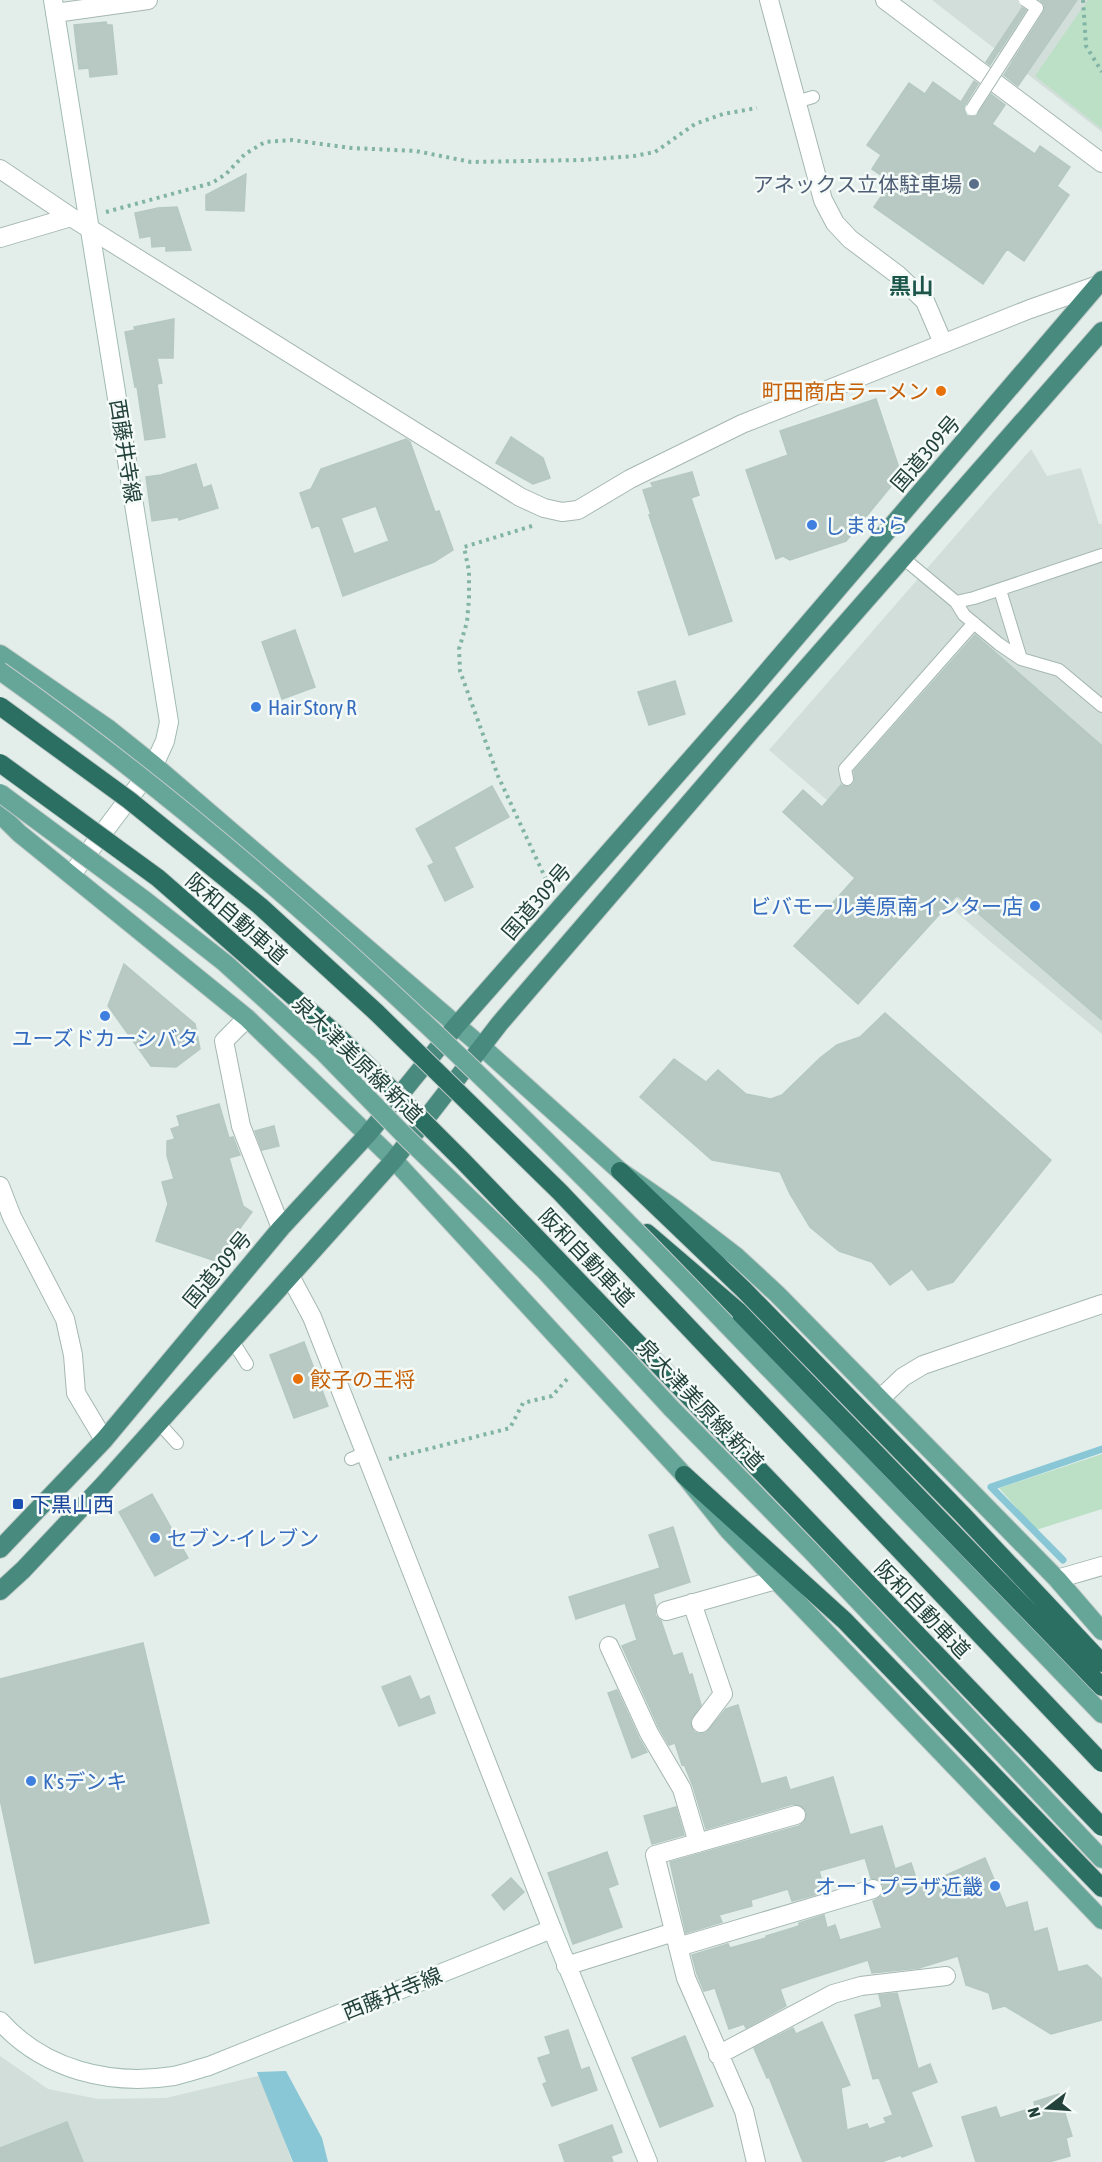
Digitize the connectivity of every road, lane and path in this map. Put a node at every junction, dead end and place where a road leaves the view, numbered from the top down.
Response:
1 (148, 0) edge
2 (769, 0) edge
3 (885, 0) edge
4 (1025, 0) edge
5 (1083, 0) edge
6 (54, 7) edge
7 (1102, 72) edge
8 (757, 108) dead end
9 (972, 109) dead end
10 (1102, 163) edge
11 (0, 168) edge
12 (83, 221) junction
13 (0, 238) edge
14 (1100, 283) edge
15 (1102, 331) edge
16 (943, 343) junction
17 (562, 512) junction
18 (1102, 555) edge
19 (903, 558) junction
20 (1000, 590) junction
21 (956, 602) junction
22 (974, 622) junction
23 (0, 654) edge
24 (1021, 659) junction
25 (0, 671) edge
26 (0, 706) edge
27 (1102, 706) edge
28 (0, 763) edge
29 (154, 765) junction
30 (847, 779) dead end
31 (0, 793) edge
32 (0, 814) edge
33 (72, 874) junction
34 (560, 908) junction
35 (247, 1018) junction
36 (456, 1026) junction
37 (481, 1046) junction
38 (368, 1134) junction
39 (394, 1160) junction
40 (620, 1171) junction
41 (0, 1186) edge
42 (601, 1193) junction
43 (281, 1228) junction
44 (290, 1276) junction
45 (1102, 1304) edge
46 (232, 1340) junction
47 (582, 1363) junction
48 (247, 1364) dead end
49 (880, 1399) junction
50 (159, 1423) junction
51 (104, 1440) junction
52 (177, 1443) dead end
53 (362, 1458) junction
54 (684, 1475) junction
55 (0, 1549) edge
56 (1102, 1566) edge
57 (1057, 1579) junction
58 (776, 1580) junction
59 (0, 1591) edge
60 (692, 1603) junction
61 (666, 1611) dead end
62 (1102, 1631) edge
63 (609, 1646) dead end
64 (1102, 1663) edge
65 (1102, 1688) edge
66 (1102, 1714) edge
67 (701, 1724) dead end
68 (1102, 1763) edge
69 (796, 1815) dead end
70 (1102, 1827) edge
71 (698, 1843) junction
72 (1102, 1859) edge
73 (1102, 1888) edge
74 (873, 1889) dead end
75 (1102, 1920) edge
76 (552, 1929) junction
77 (676, 1940) junction
78 (566, 1966) junction
79 (946, 1976) dead end
80 (0, 2021) edge
81 (718, 2055) junction
82 (648, 2162) edge
83 (756, 2162) edge

1 - 6 street
2 - 16 street
3 - 10 street
4 - 9 lane, bridge
5 - 7 path
6 - 12 street, 西藤井寺線
8 - 12 path
11 - 12 street
12 - 13 street
12 - 17 street
12 - 29 street, 西藤井寺線
14 - 16 street
14 - 34 highway, 国道309号
15 - 19 highway
16 - 17 street
17 - 34 path
18 - 20 lane
19 - 21 lane
19 - 37 highway
20 - 21 lane
20 - 24 lane
21 - 22 lane
22 - 24 lane
22 - 30 lane
23 - 29 main road
24 - 27 lane
25 - 42 main road, bridge
26 - 68 highway, 阪和自動車道, bridge
28 - 70 highway, 阪和自動車道, bridge
29 - 33 street, 西藤井寺線
29 - 36 main road
31 - 72 main road, 泉大津美原線 新道, bridge
32 - 33 main road
33 - 35 main road
34 - 36 highway, 国道309号
35 - 38 main road
35 - 43 street
36 - 37 main road
36 - 38 highway, 国道309号
37 - 39 highway
37 - 40 main road
38 - 39 main road
38 - 43 highway, 国道309号
39 - 44 highway
39 - 47 main road
40 - 49 main road
40 - 64 highway
41 - 51 street
42 - 65 highway, bridge
42 - 66 main road, bridge
43 - 51 highway, 国道309号
44 - 46 highway
44 - 53 street
45 - 49 street
46 - 48 lane
46 - 50 highway
47 - 53 path
47 - 54 main road
49 - 57 main road
50 - 52 lane
50 - 59 highway
51 - 55 highway, 国道309号
53 - 76 street
54 - 58 main road
54 - 73 highway
56 - 57 street
57 - 62 main road
58 - 60 street
58 - 75 main road
60 - 61 street
60 - 67 street
63 - 71 street
69 - 71 street
71 - 77 street
74 - 77 street
76 - 78 street
76 - 80 street, 西藤井寺線
77 - 78 street
77 - 81 street
78 - 82 street
79 - 81 street
81 - 83 street

